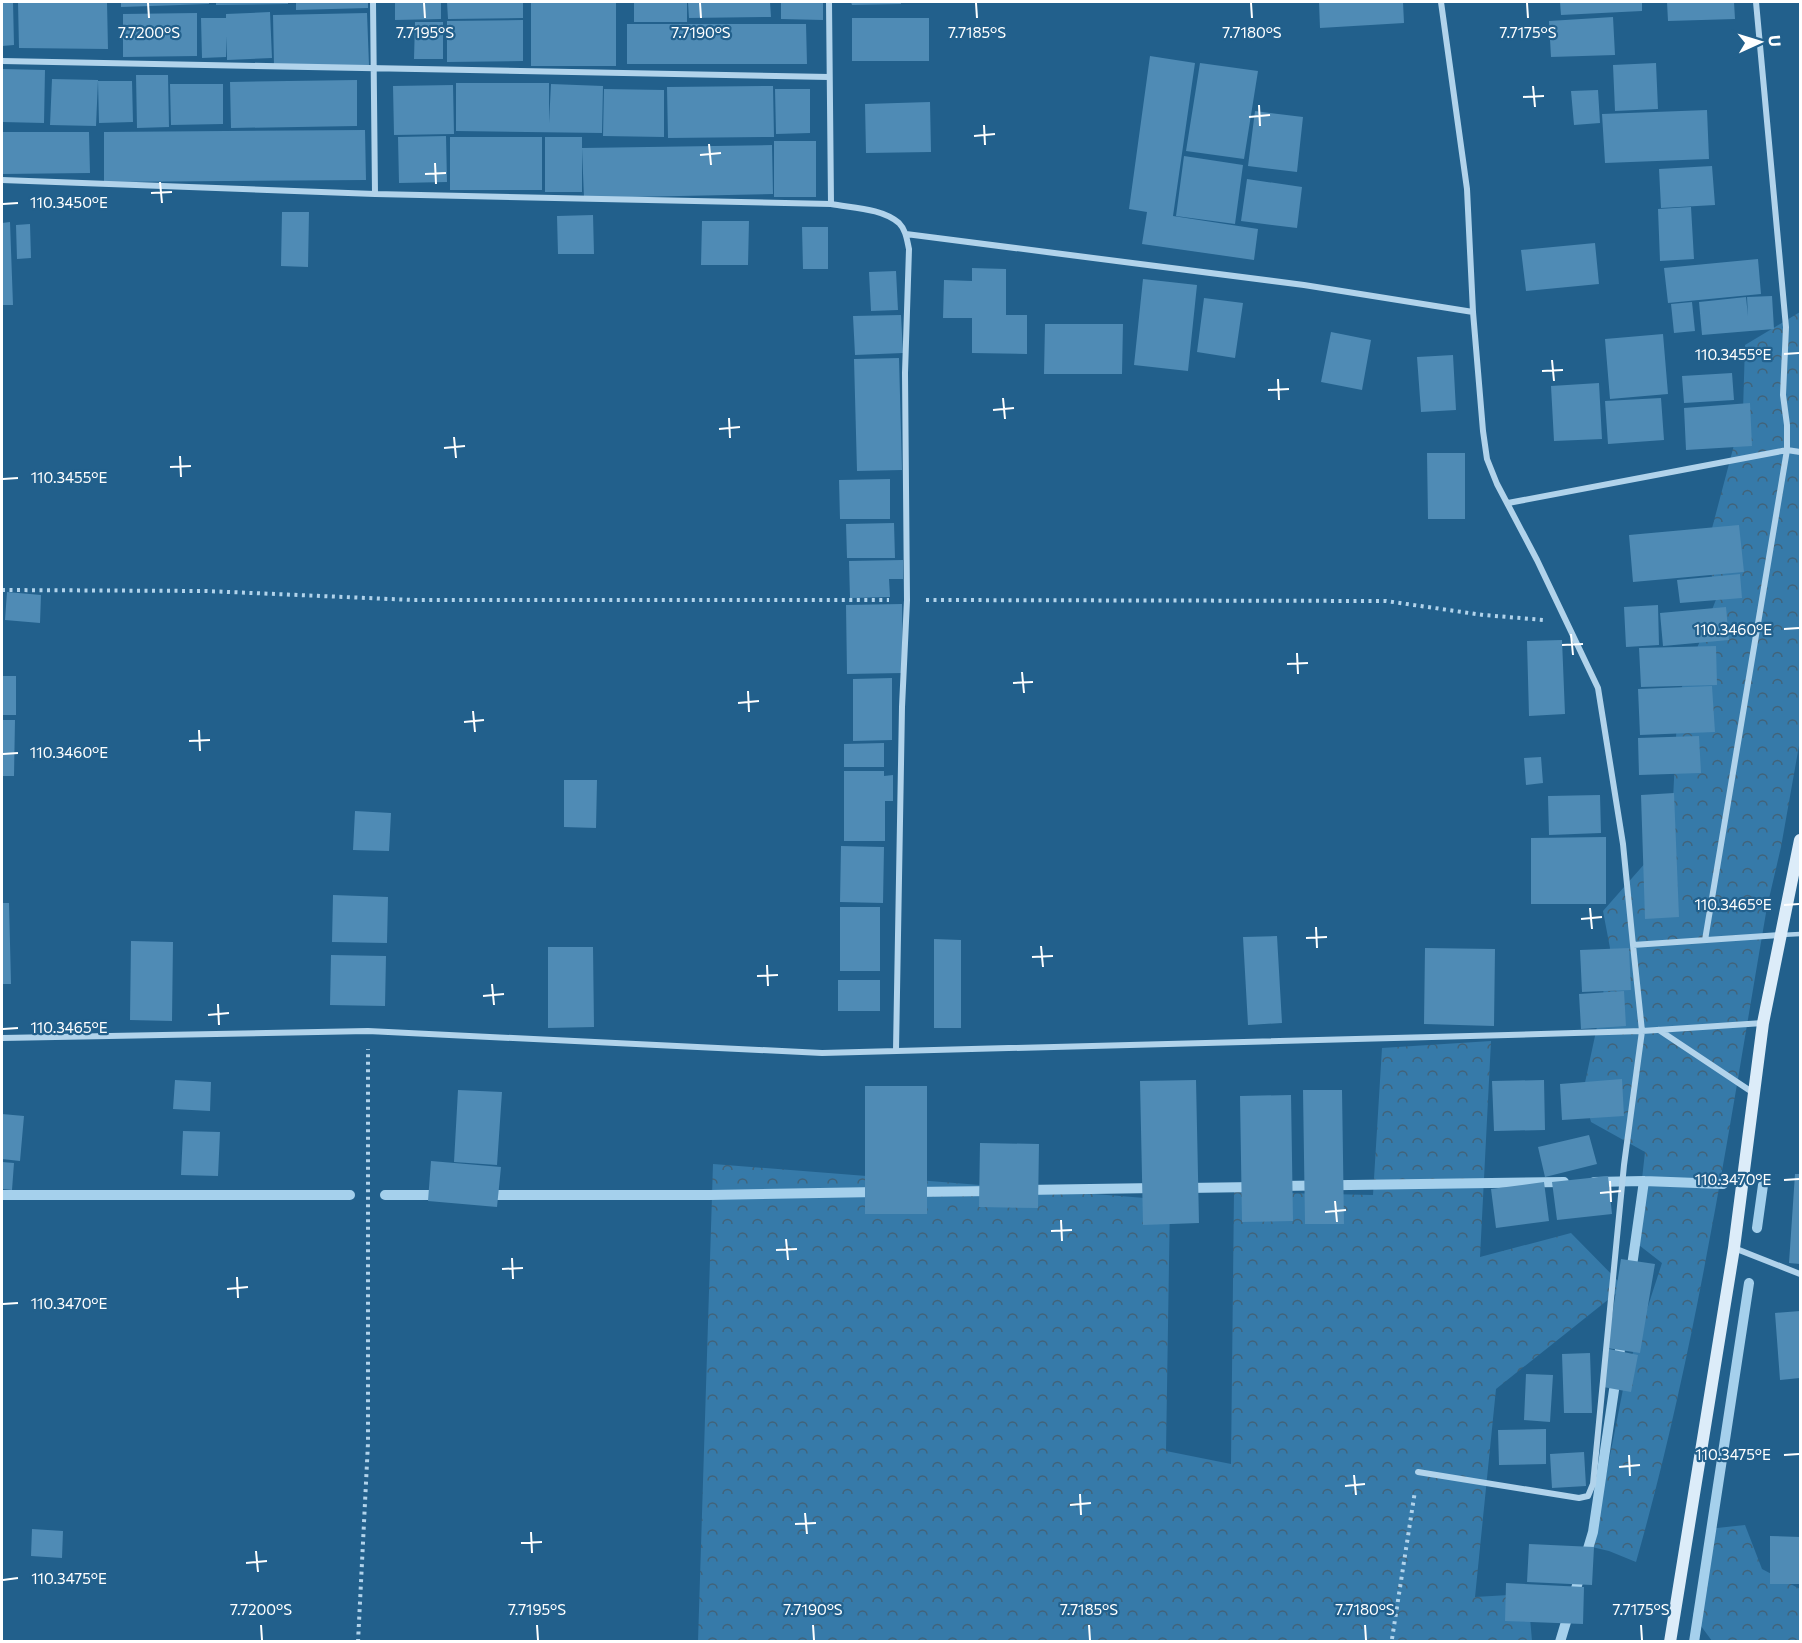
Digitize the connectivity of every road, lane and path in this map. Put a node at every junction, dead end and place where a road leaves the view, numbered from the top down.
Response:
1 (374, 2) edge
2 (829, 2) edge
3 (1441, 2) edge
4 (1756, 2) edge
5 (2, 61) edge
6 (374, 68) junction
7 (829, 76) junction
8 (2, 180) edge
9 (375, 194) junction
10 (831, 204) junction
11 (906, 234) junction
12 (1473, 312) junction
13 (1787, 450) junction
14 (1800, 452) edge
15 (1508, 503) junction
16 (2, 590) edge
17 (908, 600) junction
18 (1566, 622) junction
19 (1800, 840) edge
20 (1781, 934) junction
21 (1800, 934) edge
22 (1705, 940) junction
23 (1633, 945) junction
24 (1763, 1023) junction
25 (1659, 1029) junction
26 (368, 1031) junction
27 (1642, 1031) junction
28 (2, 1038) edge
29 (896, 1050) junction
30 (1755, 1094) junction
31 (1734, 1248) junction
32 (1800, 1274) edge
33 (1418, 1472) joint
34 (1392, 1639) dead end
35 (358, 1641) edge
36 (1670, 1641) edge

1 - 6 street
2 - 7 street
3 - 12 street
4 - 13 street
5 - 6 street
6 - 7 street
6 - 9 street
7 - 10 street
8 - 9 street
9 - 10 street
10 - 11 street
11 - 12 street
11 - 17 street
12 - 15 street
13 - 14 street
13 - 15 street
13 - 22 street
15 - 18 street
16 - 17 path
17 - 18 path
17 - 29 street
18 - 23 street
19 - 20 main road
20 - 21 lane
20 - 22 street
20 - 24 main road
22 - 23 street
23 - 27 street
24 - 25 street
24 - 30 main road
25 - 27 street
25 - 30 street
26 - 28 street
26 - 29 street
26 - 35 path
27 - 29 street
27 - 33 street
30 - 31 main road
31 - 32 street
31 - 36 main road
33 - 34 path

